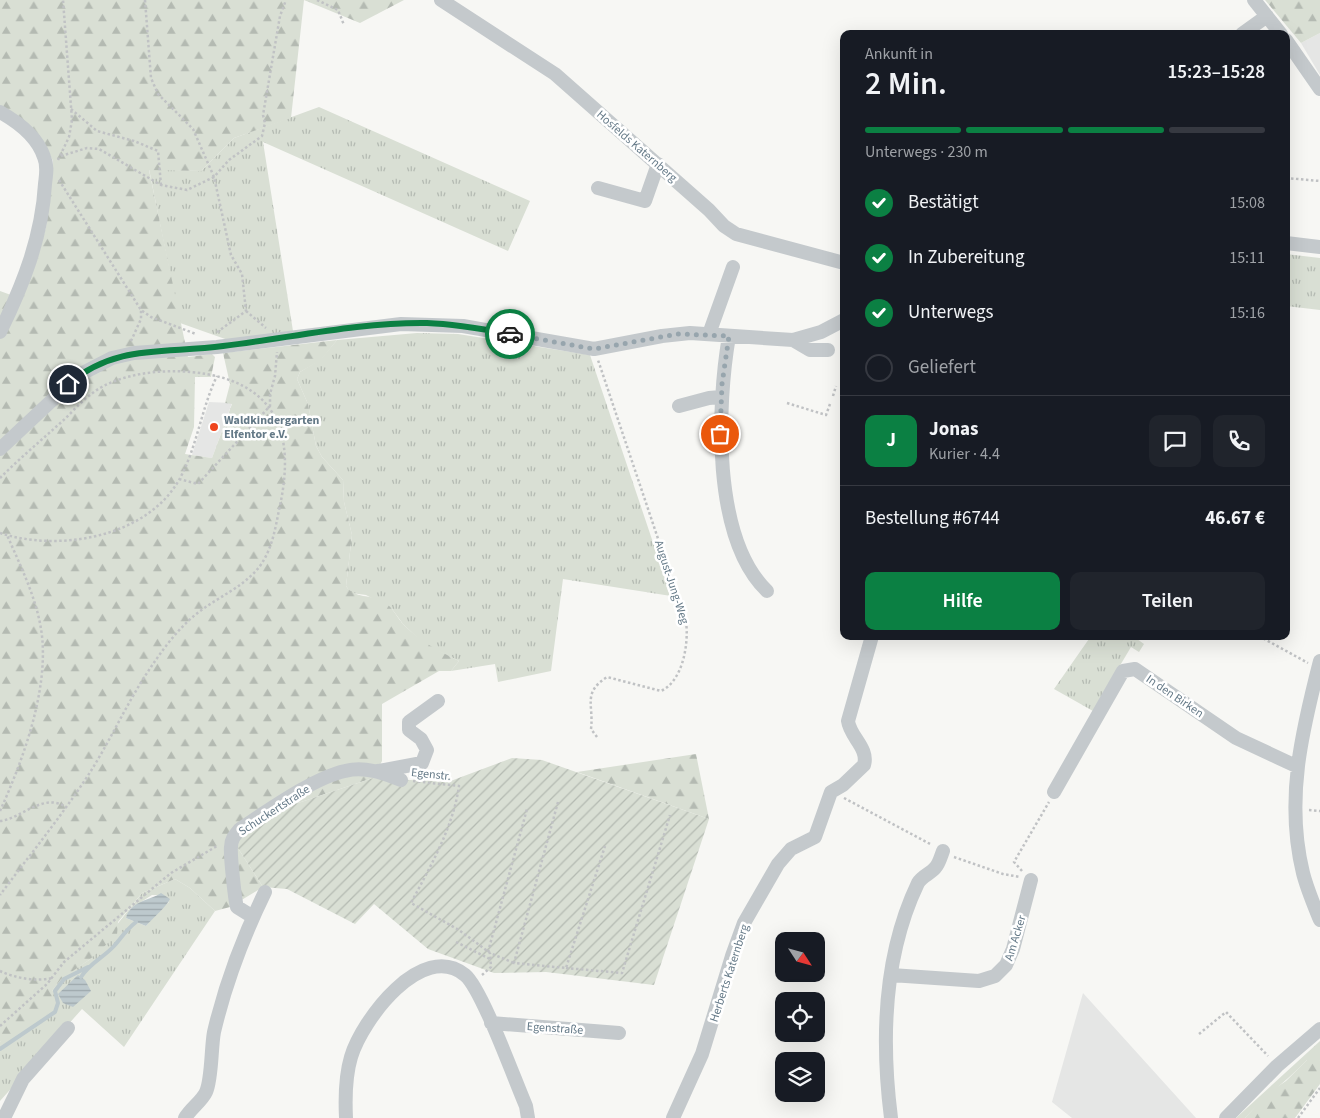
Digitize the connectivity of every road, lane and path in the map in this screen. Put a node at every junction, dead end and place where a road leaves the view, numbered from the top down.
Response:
1 (63, 0) edge
2 (146, 0) edge
3 (286, 0) edge
4 (317, 0) edge
5 (441, 0) edge
6 (1254, 0) edge
7 (1267, 16) junction
8 (344, 26) dead end
9 (1248, 30) edge
10 (1278, 30) edge
11 (1290, 46) edge
12 (1320, 89) edge
13 (71, 109) junction
14 (0, 112) edge
15 (61, 156) junction
16 (658, 164) junction
17 (48, 165) junction
18 (214, 177) junction
19 (1290, 178) edge
20 (1320, 181) edge
21 (161, 185) junction
22 (598, 188) dead end
23 (1290, 243) edge
24 (1320, 247) edge
25 (840, 262) edge
26 (733, 267) dead end
27 (141, 310) junction
28 (246, 311) junction
29 (840, 322) edge
30 (0, 332) edge
31 (710, 334) junction
32 (729, 336) junction
33 (279, 339) junction
34 (793, 340) junction
35 (216, 341) junction
36 (594, 349) junction
37 (828, 350) dead end
38 (119, 356) junction
39 (217, 376) junction
40 (836, 386) dead end
41 (833, 396) dead end
42 (721, 397) junction
43 (787, 403) dead end
44 (830, 404) dead end
45 (270, 406) junction
46 (678, 406) dead end
47 (0, 449) edge
48 (0, 478) edge
49 (179, 479) junction
50 (0, 533) edge
51 (7, 535) junction
52 (767, 591) dead end
53 (871, 640) edge
54 (1268, 640) edge
55 (1319, 664) edge
56 (438, 701) dead end
57 (597, 736) dead end
58 (1296, 766) junction
59 (379, 771) junction
60 (401, 780) joint
61 (831, 792) junction
62 (1054, 792) joint
63 (558, 802) dead end
64 (66, 807) junction
65 (527, 809) dead end
66 (0, 811) edge
67 (670, 815) dead end
68 (0, 821) edge
69 (233, 837) junction
70 (605, 846) dead end
71 (943, 851) junction
72 (1014, 862) dead end
73 (1015, 875) dead end
74 (1031, 880) dead end
75 (265, 892) dead end
76 (1315, 893) edge
77 (0, 895) edge
78 (253, 917) junction
79 (1320, 920) edge
80 (456, 942) dead end
81 (489, 952) junction
82 (490, 959) junction
83 (514, 963) junction
84 (566, 968) junction
85 (0, 971) edge
86 (890, 976) junction
87 (52, 978) junction
88 (472, 982) junction
89 (491, 1024) junction
90 (0, 1026) edge
91 (68, 1028) dead end
92 (1320, 1029) edge
93 (619, 1034) dead end
94 (1200, 1034) dead end
95 (1277, 1066) junction
96 (1320, 1088) edge
97 (4, 1118) edge
98 (185, 1118) edge
99 (346, 1118) edge
100 (528, 1118) edge
101 (673, 1118) edge
102 (891, 1118) edge
103 (1226, 1118) edge
104 (1298, 1118) edge

1 - 13 path
2 - 18 path
3 - 18 path
4 - 8 path
5 - 16 street, Hosfelds Katernberg
6 - 7 street
7 - 9 street
7 - 10 street
11 - 12 street
13 - 15 path
13 - 21 path
14 - 17 street
15 - 17 path
15 - 21 path
16 - 22 street
16 - 25 street, Hosfelds Katernberg
17 - 27 path
17 - 30 street
18 - 21 path
18 - 28 path
19 - 20 path
23 - 24 street
26 - 31 street
27 - 35 path
27 - 38 path
28 - 33 path
28 - 35 path
29 - 34 street
31 - 32 street
31 - 36 street
32 - 34 street
32 - 42 street
33 - 35 street
33 - 36 street
33 - 45 path
34 - 37 street
35 - 38 street
36 - 57 path, August-Jung-Weg
38 - 47 street
39 - 45 path
39 - 48 path
39 - 49 path
40 - 41 path
42 - 46 street
42 - 52 street
43 - 44 path
45 - 49 path
45 - 64 path
49 - 51 path
50 - 51 path
51 - 66 path
53 - 61 street
54 - 55 path
55 - 58 street
56 - 59 street
58 - 62 street, In den Birken
58 - 76 street
59 - 60 street, Schuckertstraße
59 - 69 street, Schuckertstraße
60 - 81 path, Egenstr.
61 - 71 path
61 - 101 street, Herberts Katernberg
62 - 72 path
63 - 83 path
64 - 68 path
64 - 77 path
65 - 81 path
67 - 84 path
69 - 78 street, Schuckertstraße
69 - 87 path
70 - 84 path
71 - 73 path
71 - 86 street
74 - 86 street, Am Acker
75 - 78 street
76 - 79 street
78 - 98 street
80 - 82 path
81 - 82 path
81 - 83 path
82 - 88 path
83 - 84 path
85 - 87 path
86 - 102 street
87 - 90 path
88 - 89 street
88 - 99 street
89 - 93 street, Egenstraße
89 - 100 street
91 - 97 street
92 - 95 street
94 - 95 path
95 - 103 street
96 - 104 path

